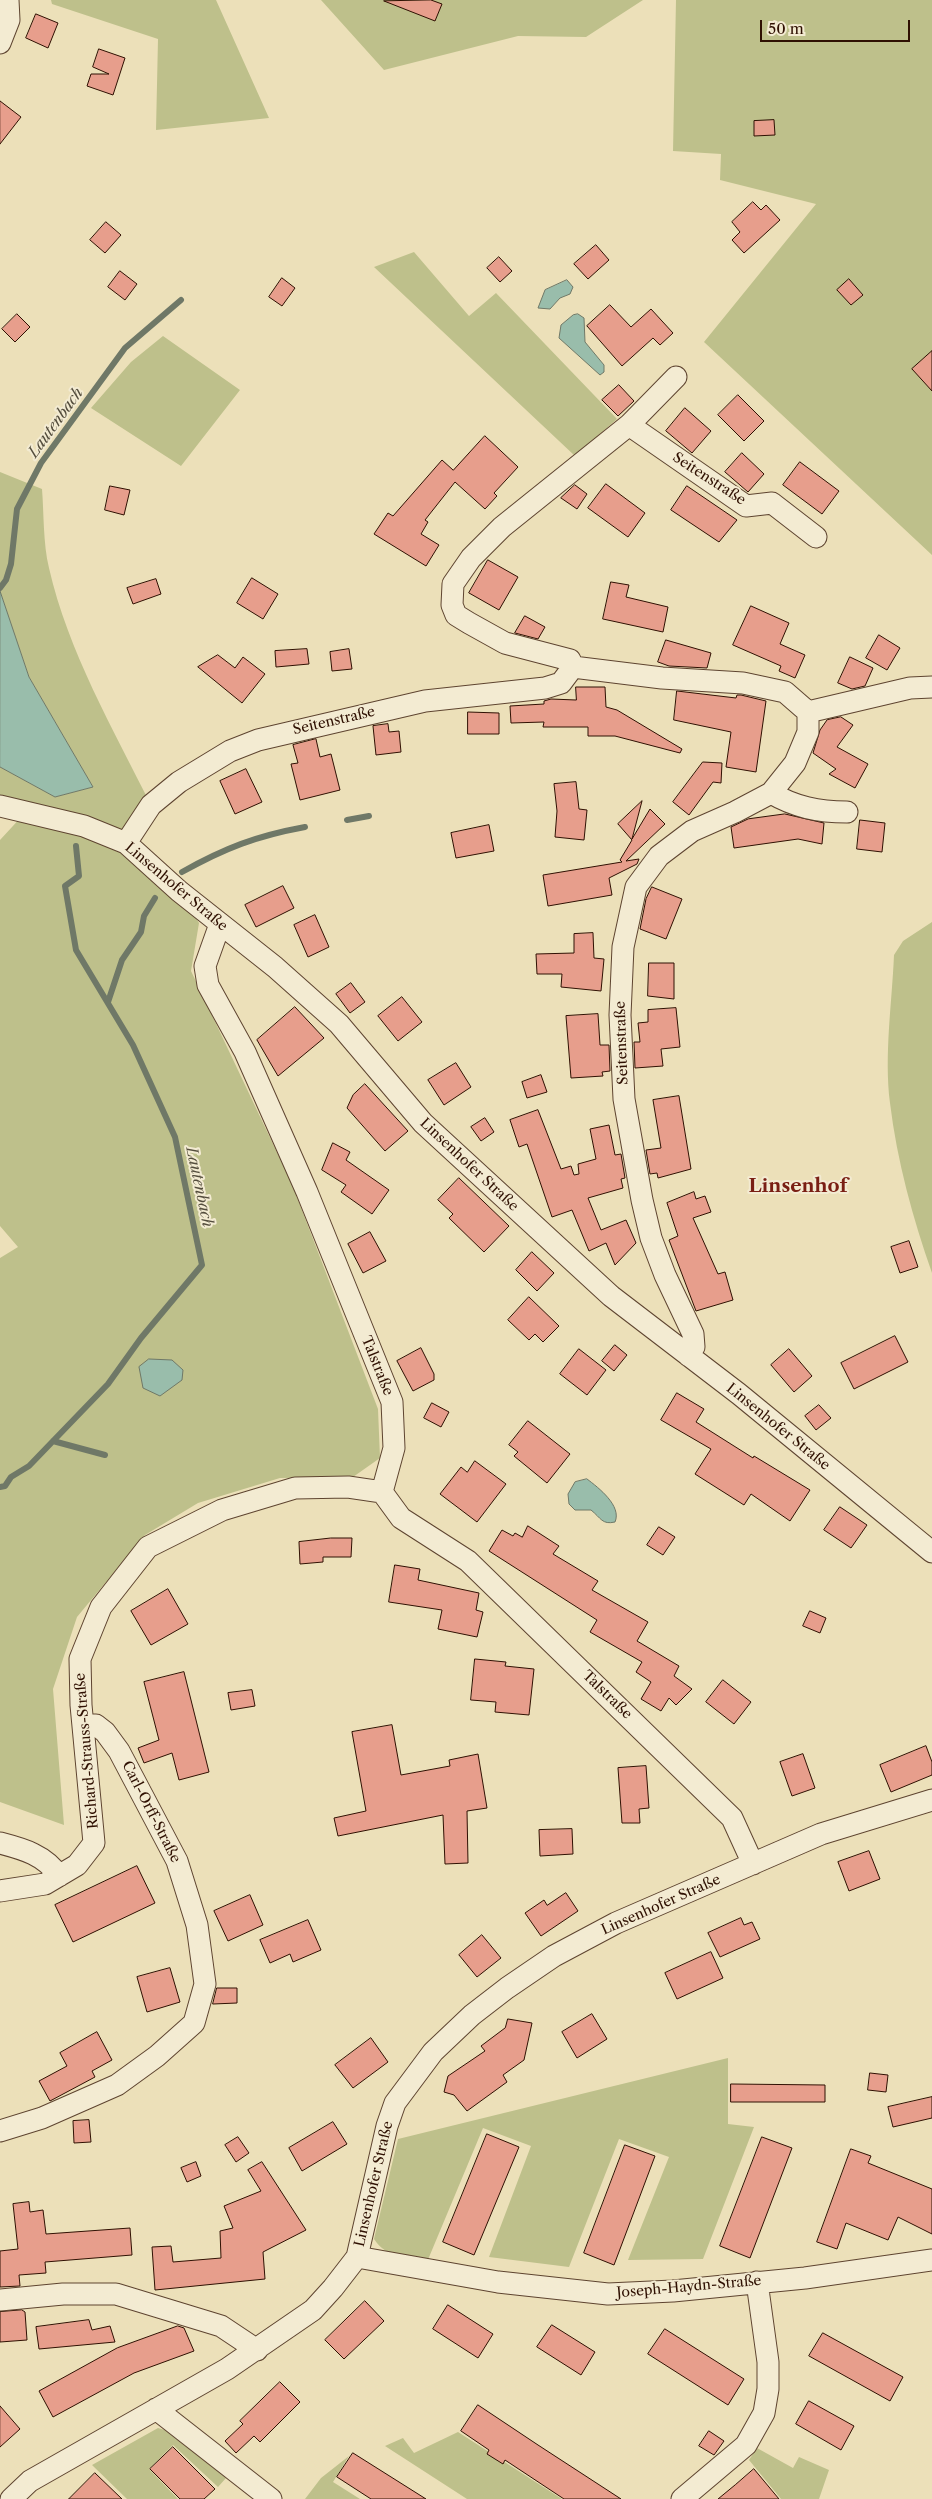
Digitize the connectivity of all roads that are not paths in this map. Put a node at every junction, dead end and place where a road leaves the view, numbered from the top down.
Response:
1 (8, 0) edge
2 (0, 43) edge
3 (676, 377) dead end
4 (629, 425) junction
5 (816, 537) dead end
6 (573, 668) junction
7 (932, 687) edge
8 (808, 712) junction
9 (770, 792) junction
10 (0, 806) edge
11 (847, 812) dead end
12 (126, 843) junction
13 (220, 924) junction
14 (689, 1356) junction
15 (382, 1492) junction
16 (932, 1552) edge
17 (83, 1724) junction
18 (932, 1800) edge
19 (0, 1843) edge
20 (753, 1864) junction
21 (59, 1876) junction
22 (0, 1891) edge
23 (0, 2131) edge
24 (357, 2257) junction
25 (932, 2260) edge
26 (757, 2282) junction
27 (0, 2300) edge
28 (257, 2350) junction
29 (156, 2409) junction
30 (11, 2499) edge
31 (271, 2499) edge
32 (682, 2499) edge

1 - 2 street
3 - 4 street
4 - 5 street, Seitenstraße
4 - 6 street
6 - 8 street
6 - 12 street, Seitenstraße
7 - 8 street
8 - 9 street
9 - 11 street
9 - 14 street, Seitenstraße
10 - 12 street, Linsenhofer Straße
12 - 13 street, Linsenhofer Straße
13 - 14 street, Linsenhofer Straße
13 - 15 street, Talstraße
14 - 16 street, Linsenhofer Straße
15 - 17 street, Richard-Strauss-Straße
15 - 20 street, Talstraße
17 - 21 street, Richard-Strauss-Straße
17 - 23 street, Carl-Orff-Straße
18 - 20 street, Linsenhofer Straße
19 - 21 street
20 - 24 street, Linsenhofer Straße
21 - 22 street, Richard-Strauss-Straße
24 - 26 street, Joseph-Haydn-Straße
24 - 28 street, Linsenhofer Straße
25 - 26 street, Joseph-Haydn-Straße
26 - 32 street
27 - 28 street
28 - 29 street, Linsenhofer Straße
29 - 30 street, Linsenhofer Straße
29 - 31 street

